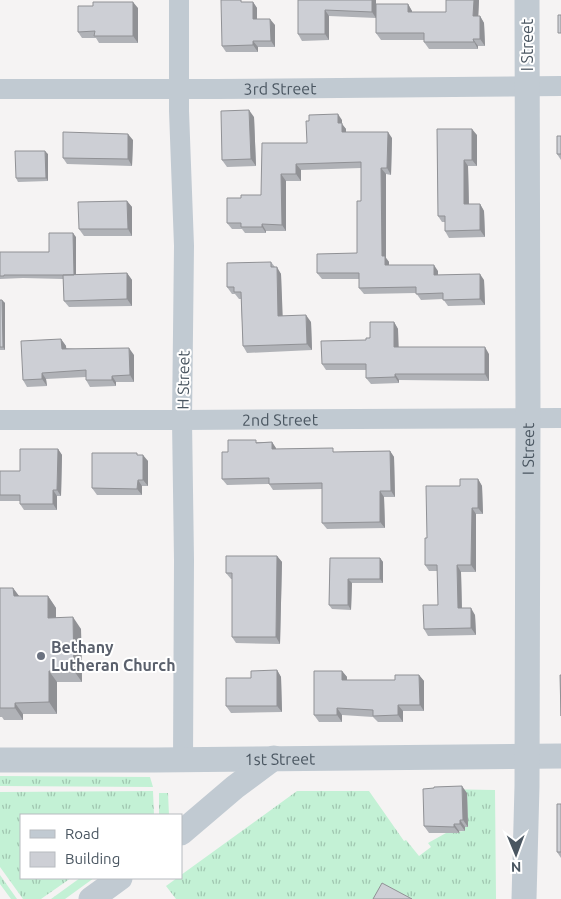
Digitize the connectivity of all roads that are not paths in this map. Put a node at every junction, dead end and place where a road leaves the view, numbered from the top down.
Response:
1 (179, 0) edge
2 (527, 0) edge
3 (527, 86) junction
4 (561, 86) edge
5 (179, 88) junction
6 (0, 89) edge
7 (528, 417) junction
8 (561, 418) edge
9 (0, 420) edge
10 (182, 420) junction
11 (527, 756) junction
12 (561, 756) edge
13 (274, 758) junction
14 (0, 760) edge
15 (184, 760) junction
16 (182, 832) edge
17 (119, 879) edge
18 (91, 899) edge
19 (524, 899) edge

1 - 5 street, H Street
2 - 3 street, I Street
3 - 4 street, 3rd Street
3 - 5 street, 3rd Street
3 - 7 street, I Street
5 - 6 street, 3rd Street
5 - 10 street, H Street
7 - 8 street, 2nd Street
7 - 10 street, 2nd Street
7 - 11 street, I Street
9 - 10 street, 2nd Street
10 - 15 street, H Street
11 - 12 street, 1st Street
11 - 13 street, 1st Street
11 - 19 street, I Street
13 - 15 street, 1st Street
13 - 16 street
14 - 15 street, 1st Street
17 - 18 street

